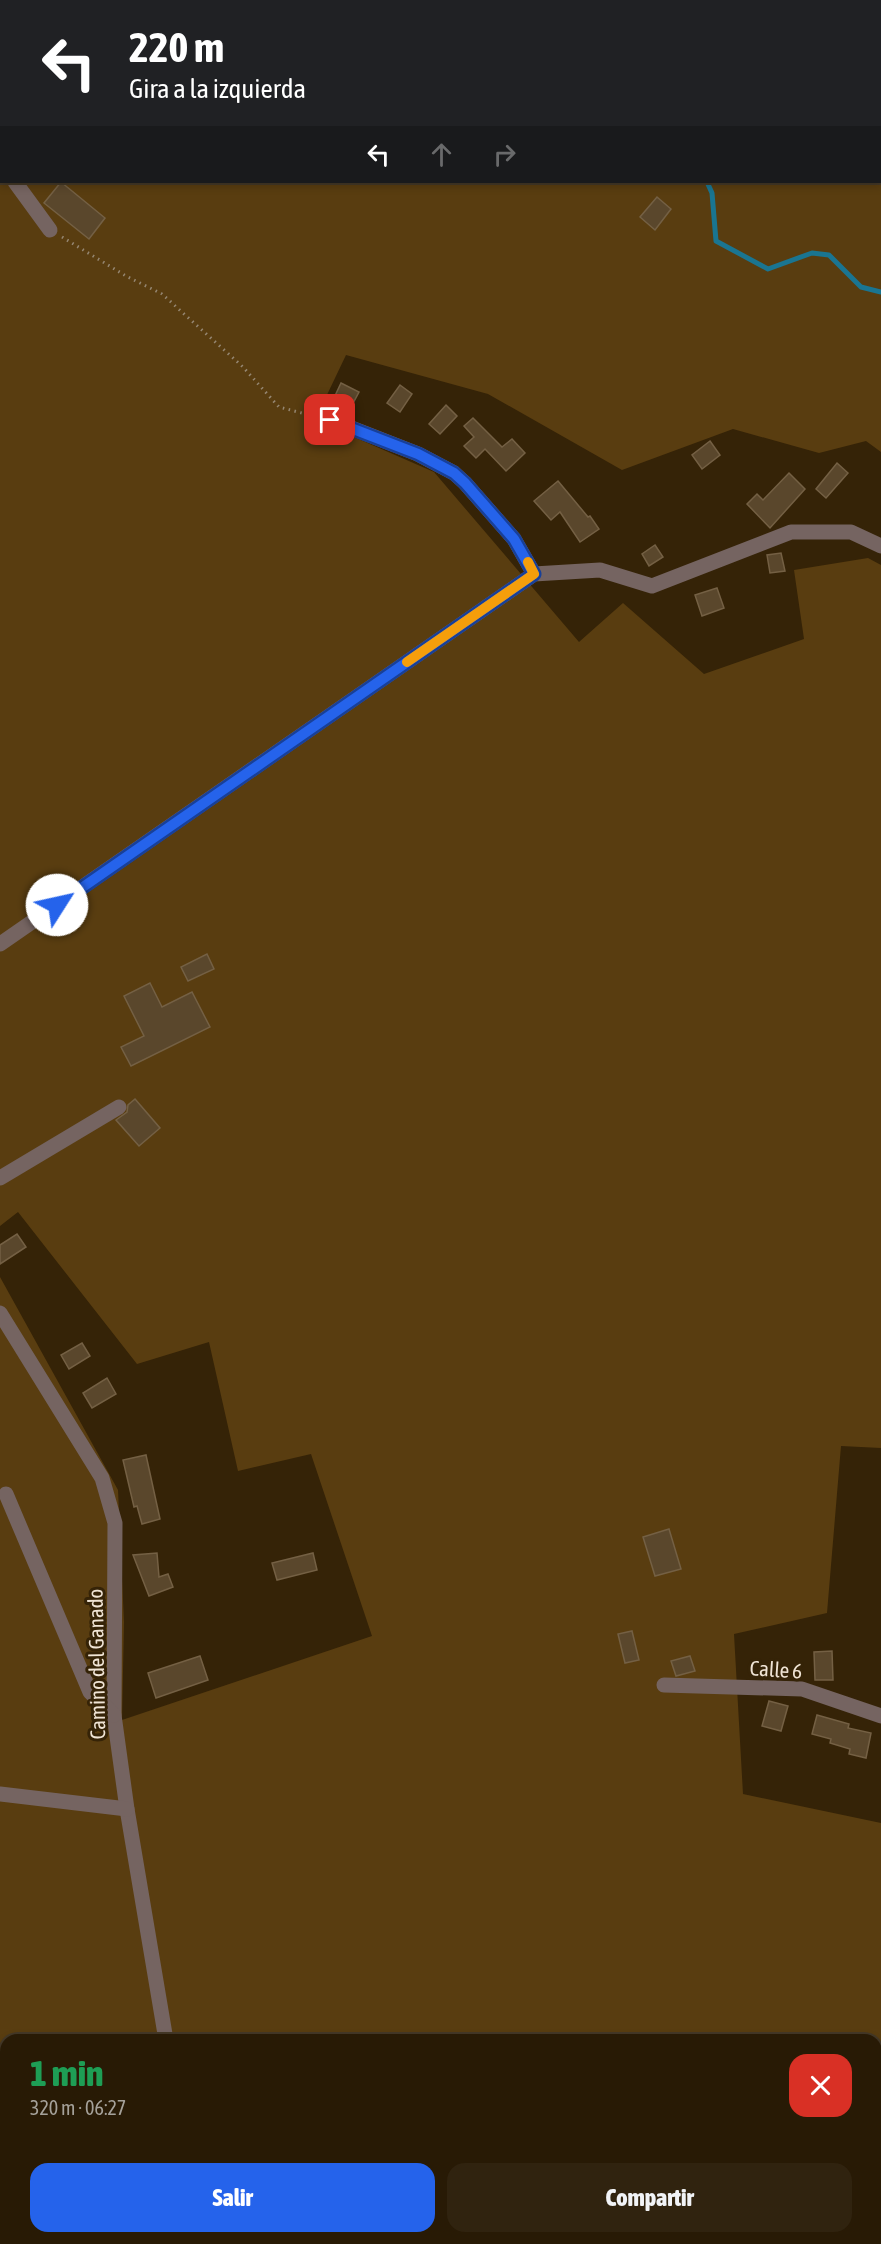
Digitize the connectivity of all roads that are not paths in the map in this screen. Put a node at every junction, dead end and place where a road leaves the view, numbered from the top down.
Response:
1 (16, 183) edge
2 (50, 230) road end
3 (330, 420) road end
4 (881, 546) edge
5 (534, 574) junction
6 (0, 944) edge
7 (119, 1107) dead end
8 (0, 1178) edge
9 (0, 1313) edge
10 (6, 1494) dead end
11 (664, 1685) dead end
12 (114, 1715) junction
13 (881, 1716) edge
14 (0, 1794) edge
15 (127, 1809) junction
16 (164, 2034) edge

1 - 2 street
3 - 5 street
4 - 5 street
5 - 6 street
7 - 8 street
9 - 12 street, Camino del Ganado
10 - 12 street
11 - 13 street, Calle 6
12 - 15 street, Camino del Ganado
14 - 15 street
15 - 16 street, Camino del Ganado

